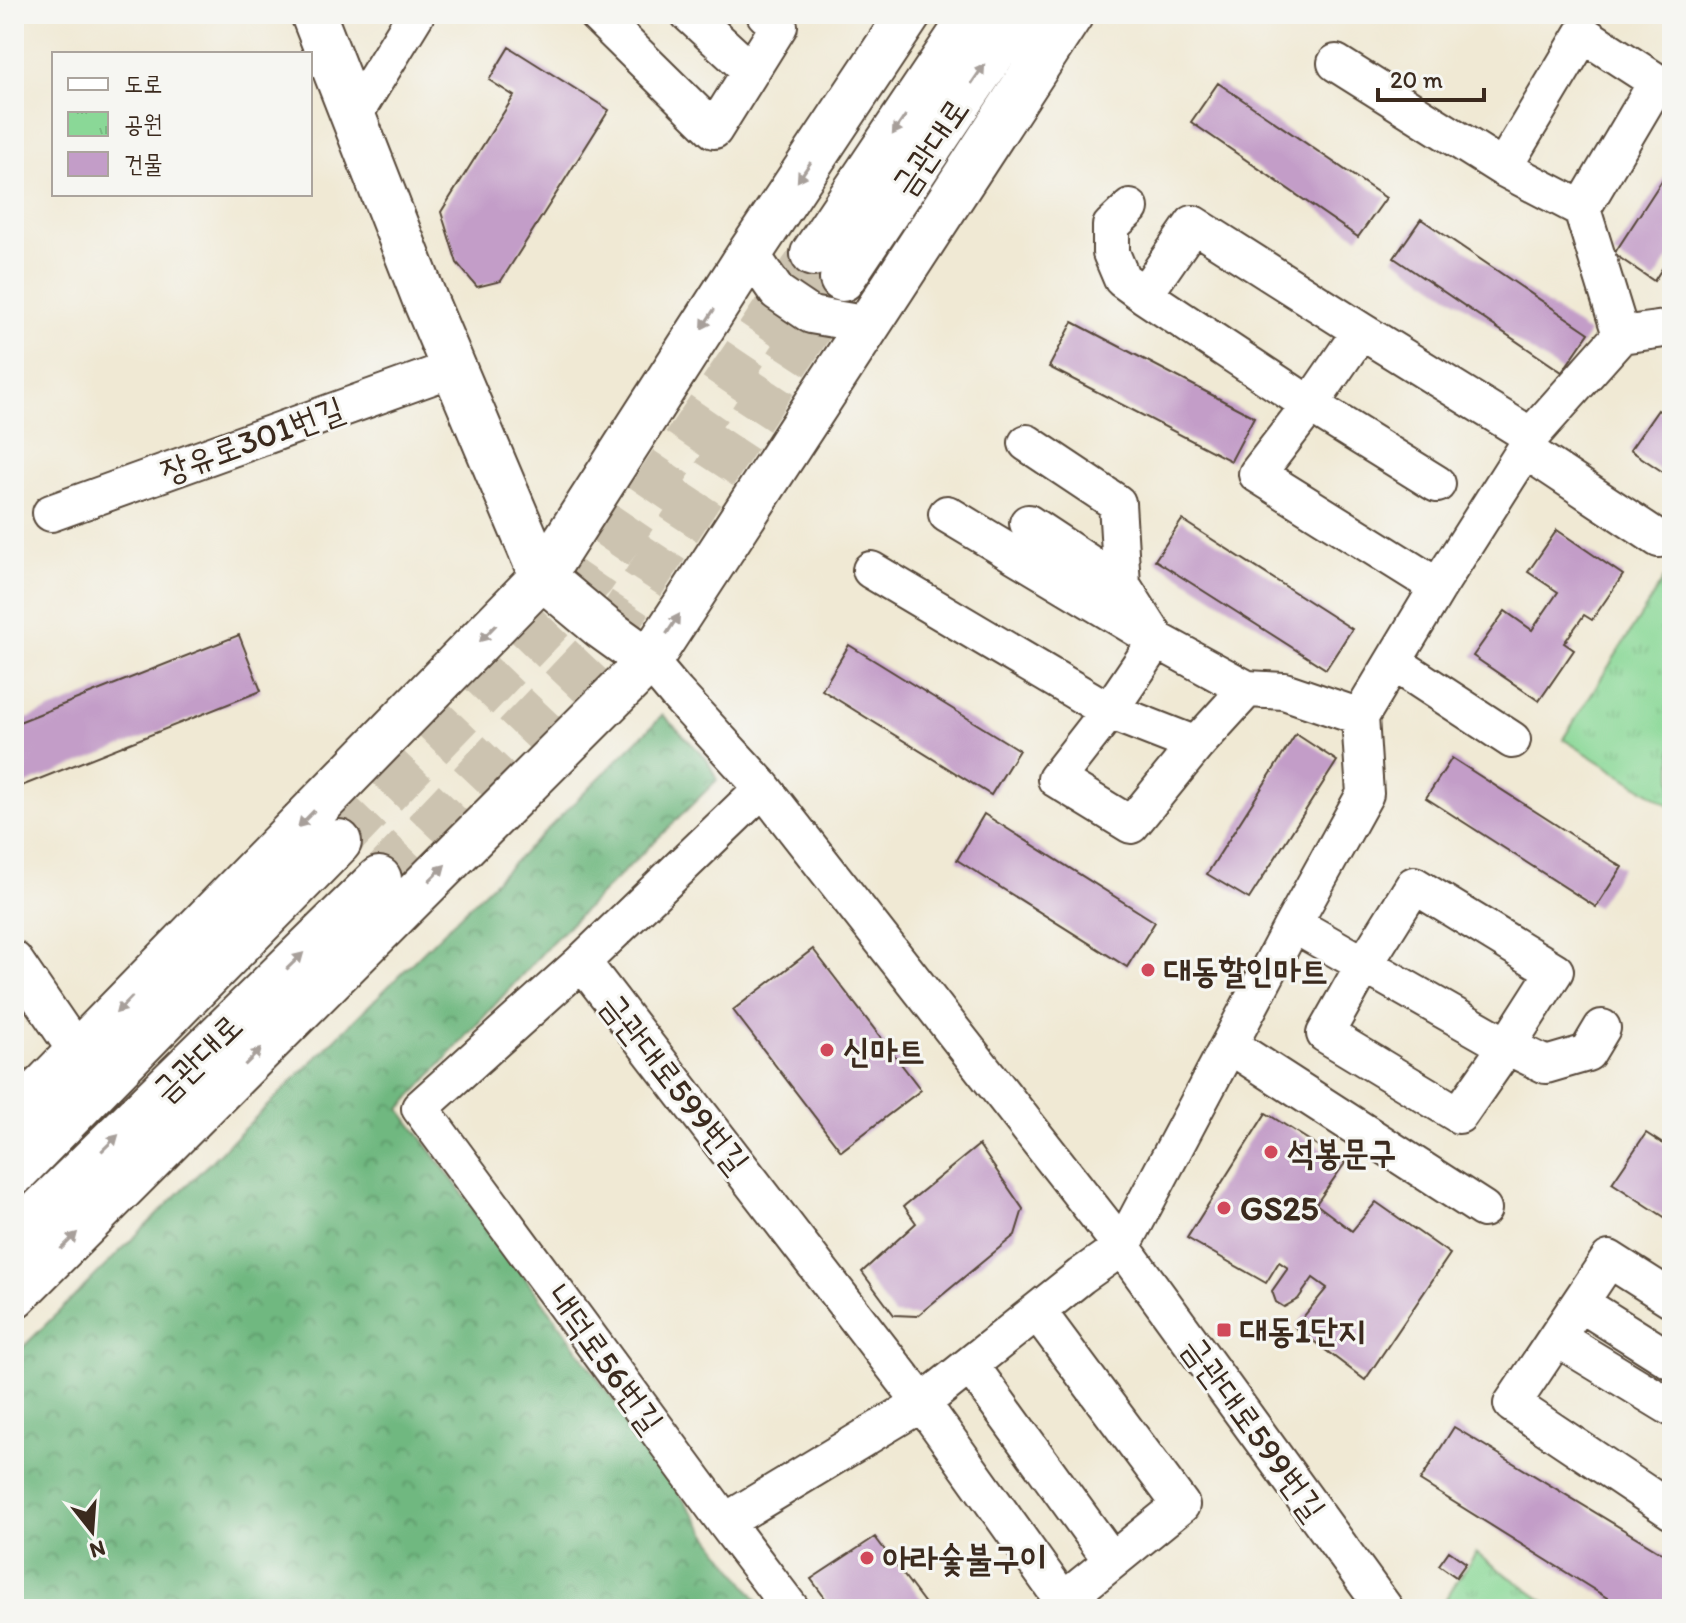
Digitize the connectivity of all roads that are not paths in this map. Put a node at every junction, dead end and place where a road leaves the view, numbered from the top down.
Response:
1 (313, 14) edge
2 (416, 14) edge
3 (596, 14) edge
4 (689, 14) edge
5 (765, 14) edge
6 (909, 14) edge
7 (974, 14) edge
8 (1019, 14) edge
9 (1071, 14) edge
10 (1336, 63) dead end
11 (751, 71) junction
12 (352, 118) junction
13 (1503, 168) junction
14 (1130, 208) dead end
15 (1582, 209) junction
16 (750, 253) junction
17 (1144, 295) junction
18 (869, 325) junction
19 (1672, 328) edge
20 (1361, 331) junction
21 (1621, 335) junction
22 (454, 368) junction
23 (1310, 405) junction
24 (1027, 443) dead end
25 (1528, 443) junction
26 (1437, 484) dead end
27 (51, 513) dead end
28 (947, 514) dead end
29 (1028, 523) dead end
30 (1659, 539) dead end
31 (871, 570) dead end
32 (542, 577) junction
33 (1122, 585) junction
34 (1438, 587) junction
35 (1157, 640) junction
36 (649, 661) junction
37 (1393, 662) junction
38 (1247, 689) junction
39 (1109, 711) junction
40 (1360, 717) junction
41 (1512, 740) dead end
42 (1196, 745) junction
43 (763, 788) junction
44 (339, 842) tunnel mouth
45 (379, 879) tunnel mouth
46 (1293, 924) junction
47 (14, 960) edge
48 (582, 962) junction
49 (1364, 965) junction
50 (1602, 1028) dead end
51 (1229, 1045) junction
52 (1507, 1046) junction
53 (77, 1052) junction
54 (14, 1117) edge
55 (14, 1173) edge
56 (1483, 1209) dead end
57 (14, 1237) edge
58 (1122, 1247) junction
59 (14, 1296) edge
60 (1672, 1299) edge
61 (1580, 1303) junction
62 (1040, 1315) dead end
63 (1557, 1338) junction
64 (1672, 1361) edge
65 (973, 1369) dead end
66 (922, 1403) junction
67 (1672, 1408) edge
68 (1672, 1511) edge
69 (725, 1522) junction
70 (1112, 1561) junction
71 (1066, 1605) edge
72 (791, 1609) edge
73 (1385, 1609) edge

1 - 12 main road
2 - 12 street
3 - 11 street
4 - 11 street
5 - 11 street
6 -> 16 main road
7 -> 8 main road, 금관대로
9 - 18 main road
10 - 13 street
12 - 22 main road
13 - 15 street
13 - 15 street
14 - 17 street
15 - 21 street
16 - 18 street
16 -> 32 main road
17 - 20 street
17 - 23 street
36 -> 18 main road
19 - 21 street
20 - 23 street
20 - 25 street
21 - 25 street
22 - 27 street, 장유로301번길
22 - 32 main road
23 - 26 street
23 - 34 street
24 - 33 street
25 - 30 street
25 - 34 street
28 - 35 street
29 - 33 street
31 - 39 street
32 - 36 main road
32 -> 53 main road
33 - 35 street
34 - 37 street
35 - 38 street
35 - 39 street
36 - 43 street, 금관대로599번길
59 -> 36 main road
37 - 40 street
37 - 41 street
38 - 40 street
38 - 42 street
39 - 42 street
39 - 42 street
40 - 46 street
43 - 48 street, 금관대로599번길
43 - 58 street, 금관대로599번길
44 - 55 main road, 금관대로
57 -> 45 main road, 금관대로
46 - 49 street
46 - 51 street
47 - 53 street
48 - 66 street, 금관대로599번길
48 - 69 street, 내덕로56번길
49 - 52 street
49 - 52 street
49 - 52 street
50 - 52 street
51 - 56 street
51 - 58 street
53 - 54 main road
58 - 66 street
58 - 73 street, 금관대로599번길
60 - 61 street
61 - 63 street
61 - 64 street
62 - 70 street
63 - 67 street
63 - 68 street
65 - 70 street
66 - 69 street
66 - 71 street, 금관대로599번길
69 - 72 street, 내덕로56번길
70 - 71 street

